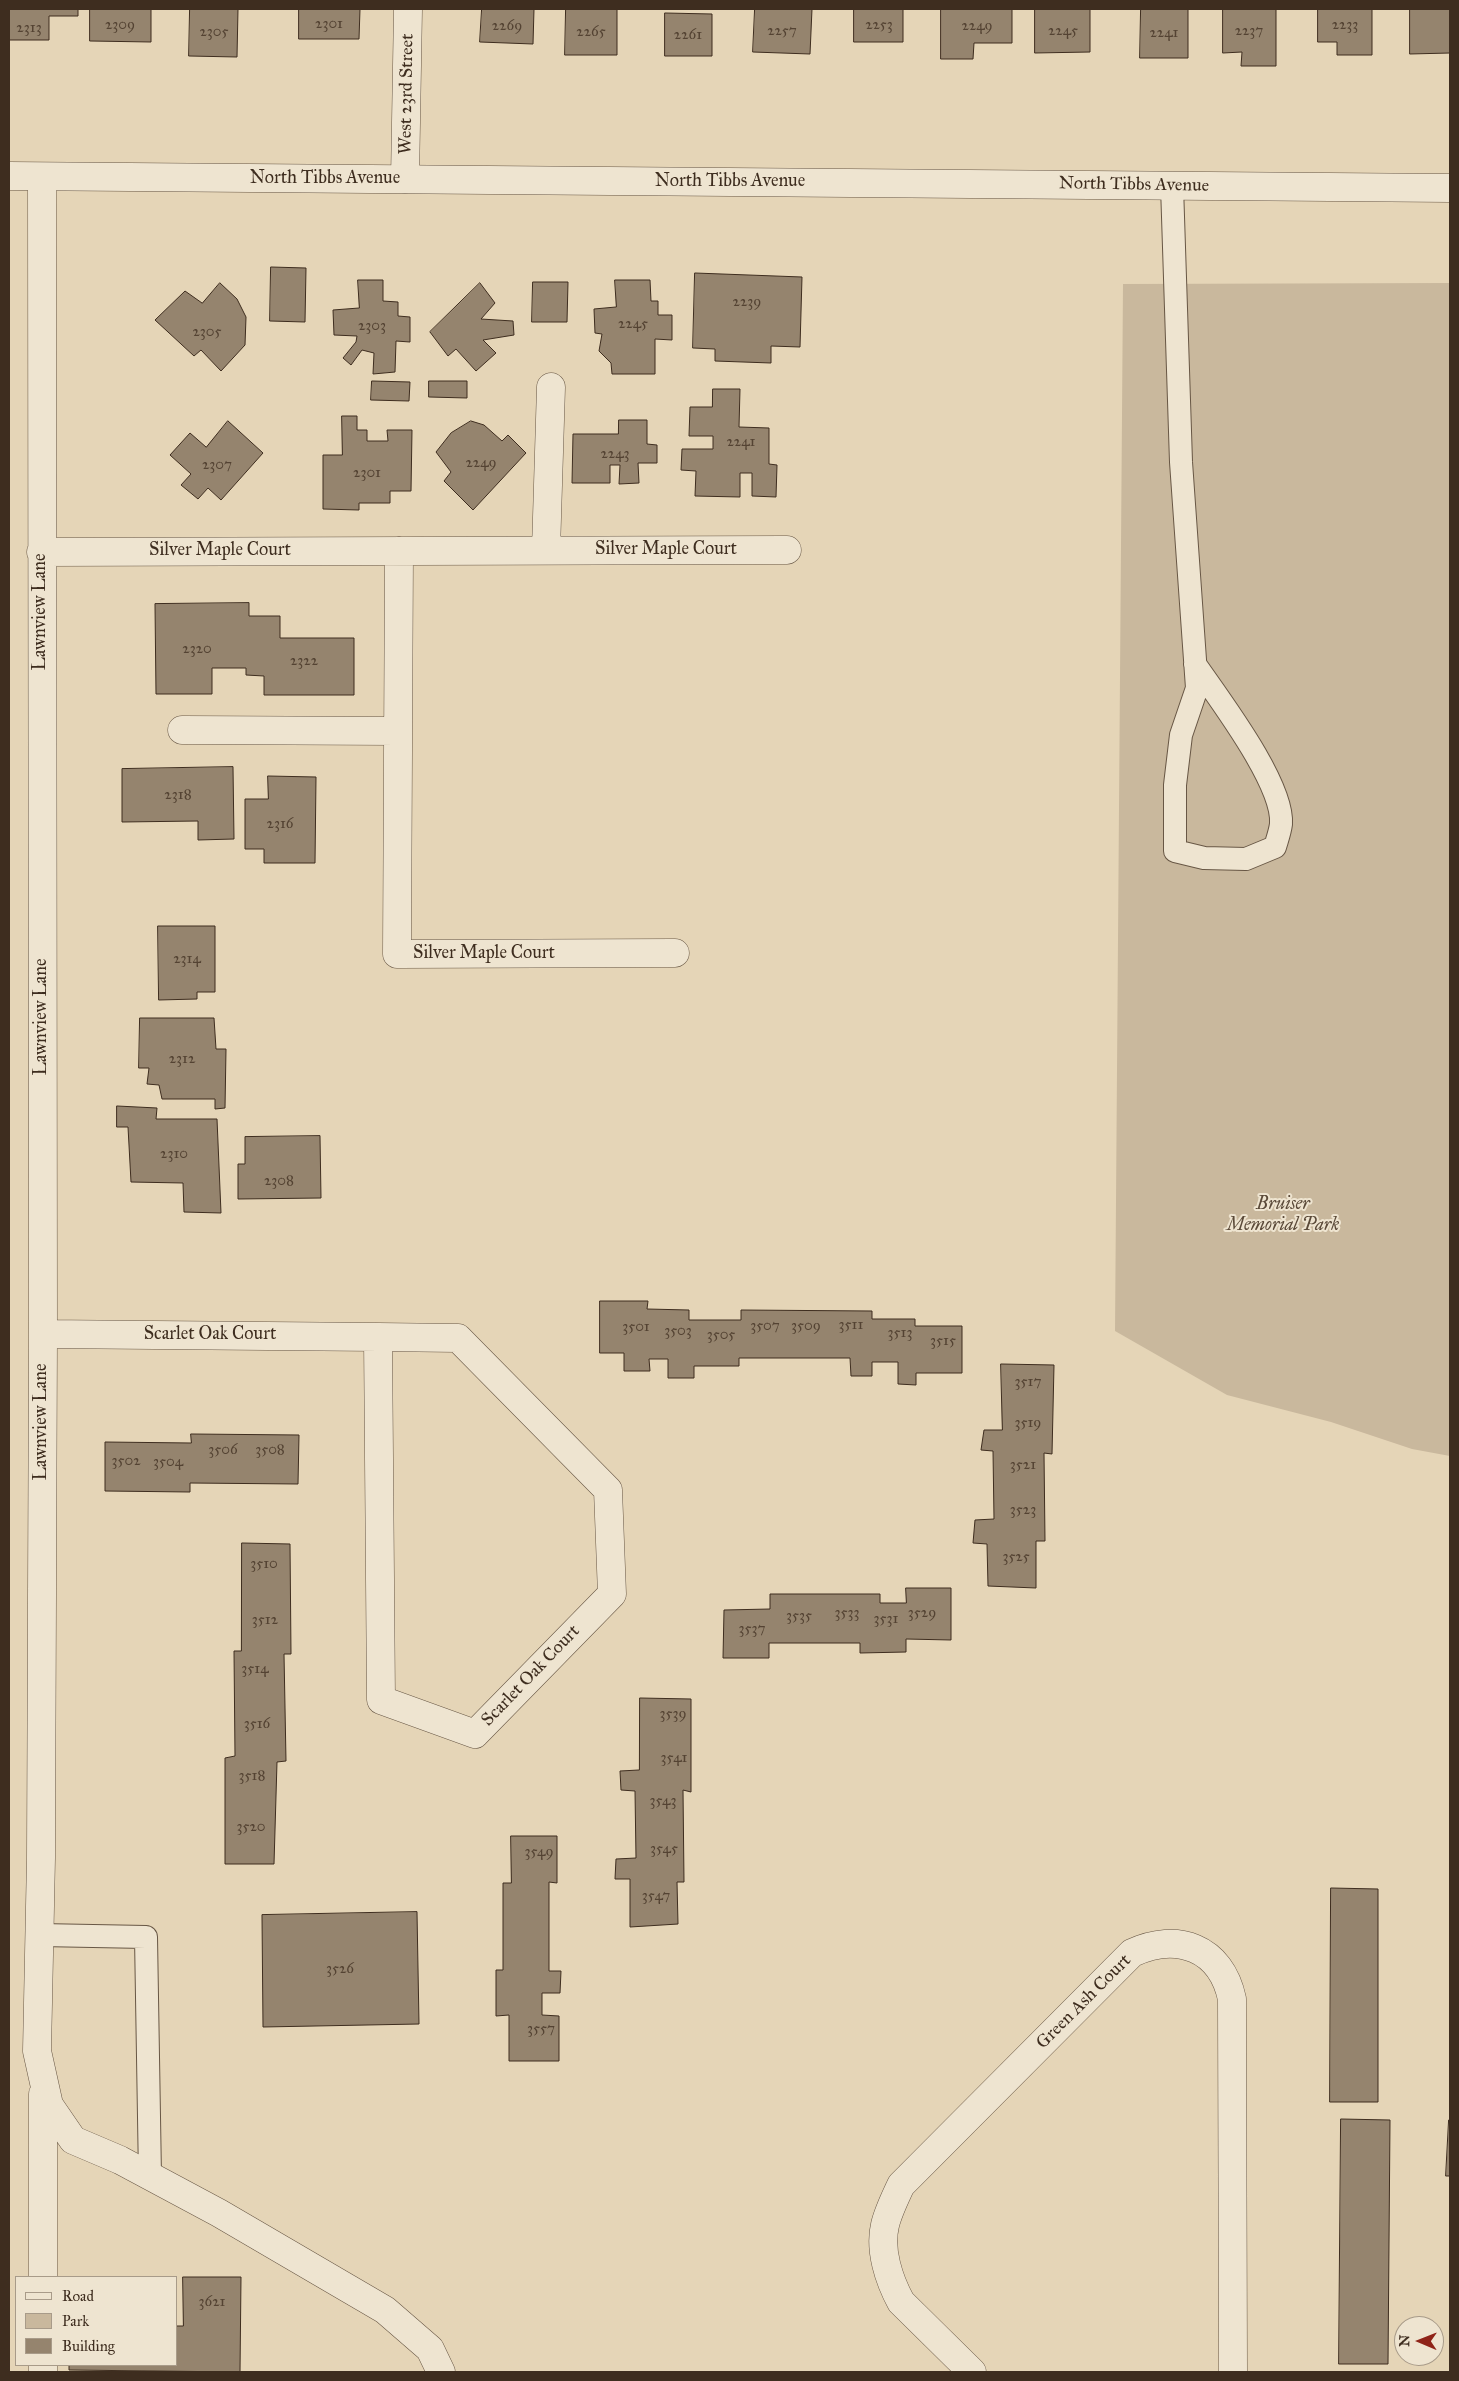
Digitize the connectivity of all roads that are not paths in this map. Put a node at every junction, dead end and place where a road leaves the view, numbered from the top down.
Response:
1 (408, 9) edge
2 (9, 176) edge
3 (42, 176) junction
4 (405, 179) junction
5 (1172, 186) junction
6 (1450, 188) edge
7 (551, 387) dead end
8 (546, 550) junction
9 (787, 550) dead end
10 (399, 551) junction
11 (41, 552) junction
12 (1195, 664) junction
13 (182, 730) dead end
14 (398, 731) junction
15 (675, 953) dead end
16 (43, 1334) junction
17 (378, 1337) junction
18 (40, 1935) junction
19 (43, 2080) junction
20 (150, 2177) junction
21 (43, 2276) edge
22 (441, 2372) edge
23 (972, 2372) edge
24 (1233, 2372) edge

1 - 4 street, West 23rd Street
2 - 3 street, North Tibbs Avenue
3 - 4 street, North Tibbs Avenue
3 - 11 street, Lawnview Lane
4 - 5 street, North Tibbs Avenue
5 - 6 street, North Tibbs Avenue
5 - 12 lane
7 - 8 street
8 - 9 street, Silver Maple Court
8 - 10 street, Silver Maple Court
10 - 11 street, Silver Maple Court
10 - 14 street, Silver Maple Court
11 - 16 street, Lawnview Lane
12 - 12 lane
13 - 14 street
14 - 15 street, Silver Maple Court
16 - 17 street, Scarlet Oak Court
16 - 18 street, Lawnview Lane
17 - 17 street, Scarlet Oak Court
18 - 19 street, Lawnview Lane
18 - 20 lane
19 - 20 street
19 - 21 street
20 - 22 street
23 - 24 street, Green Ash Court

